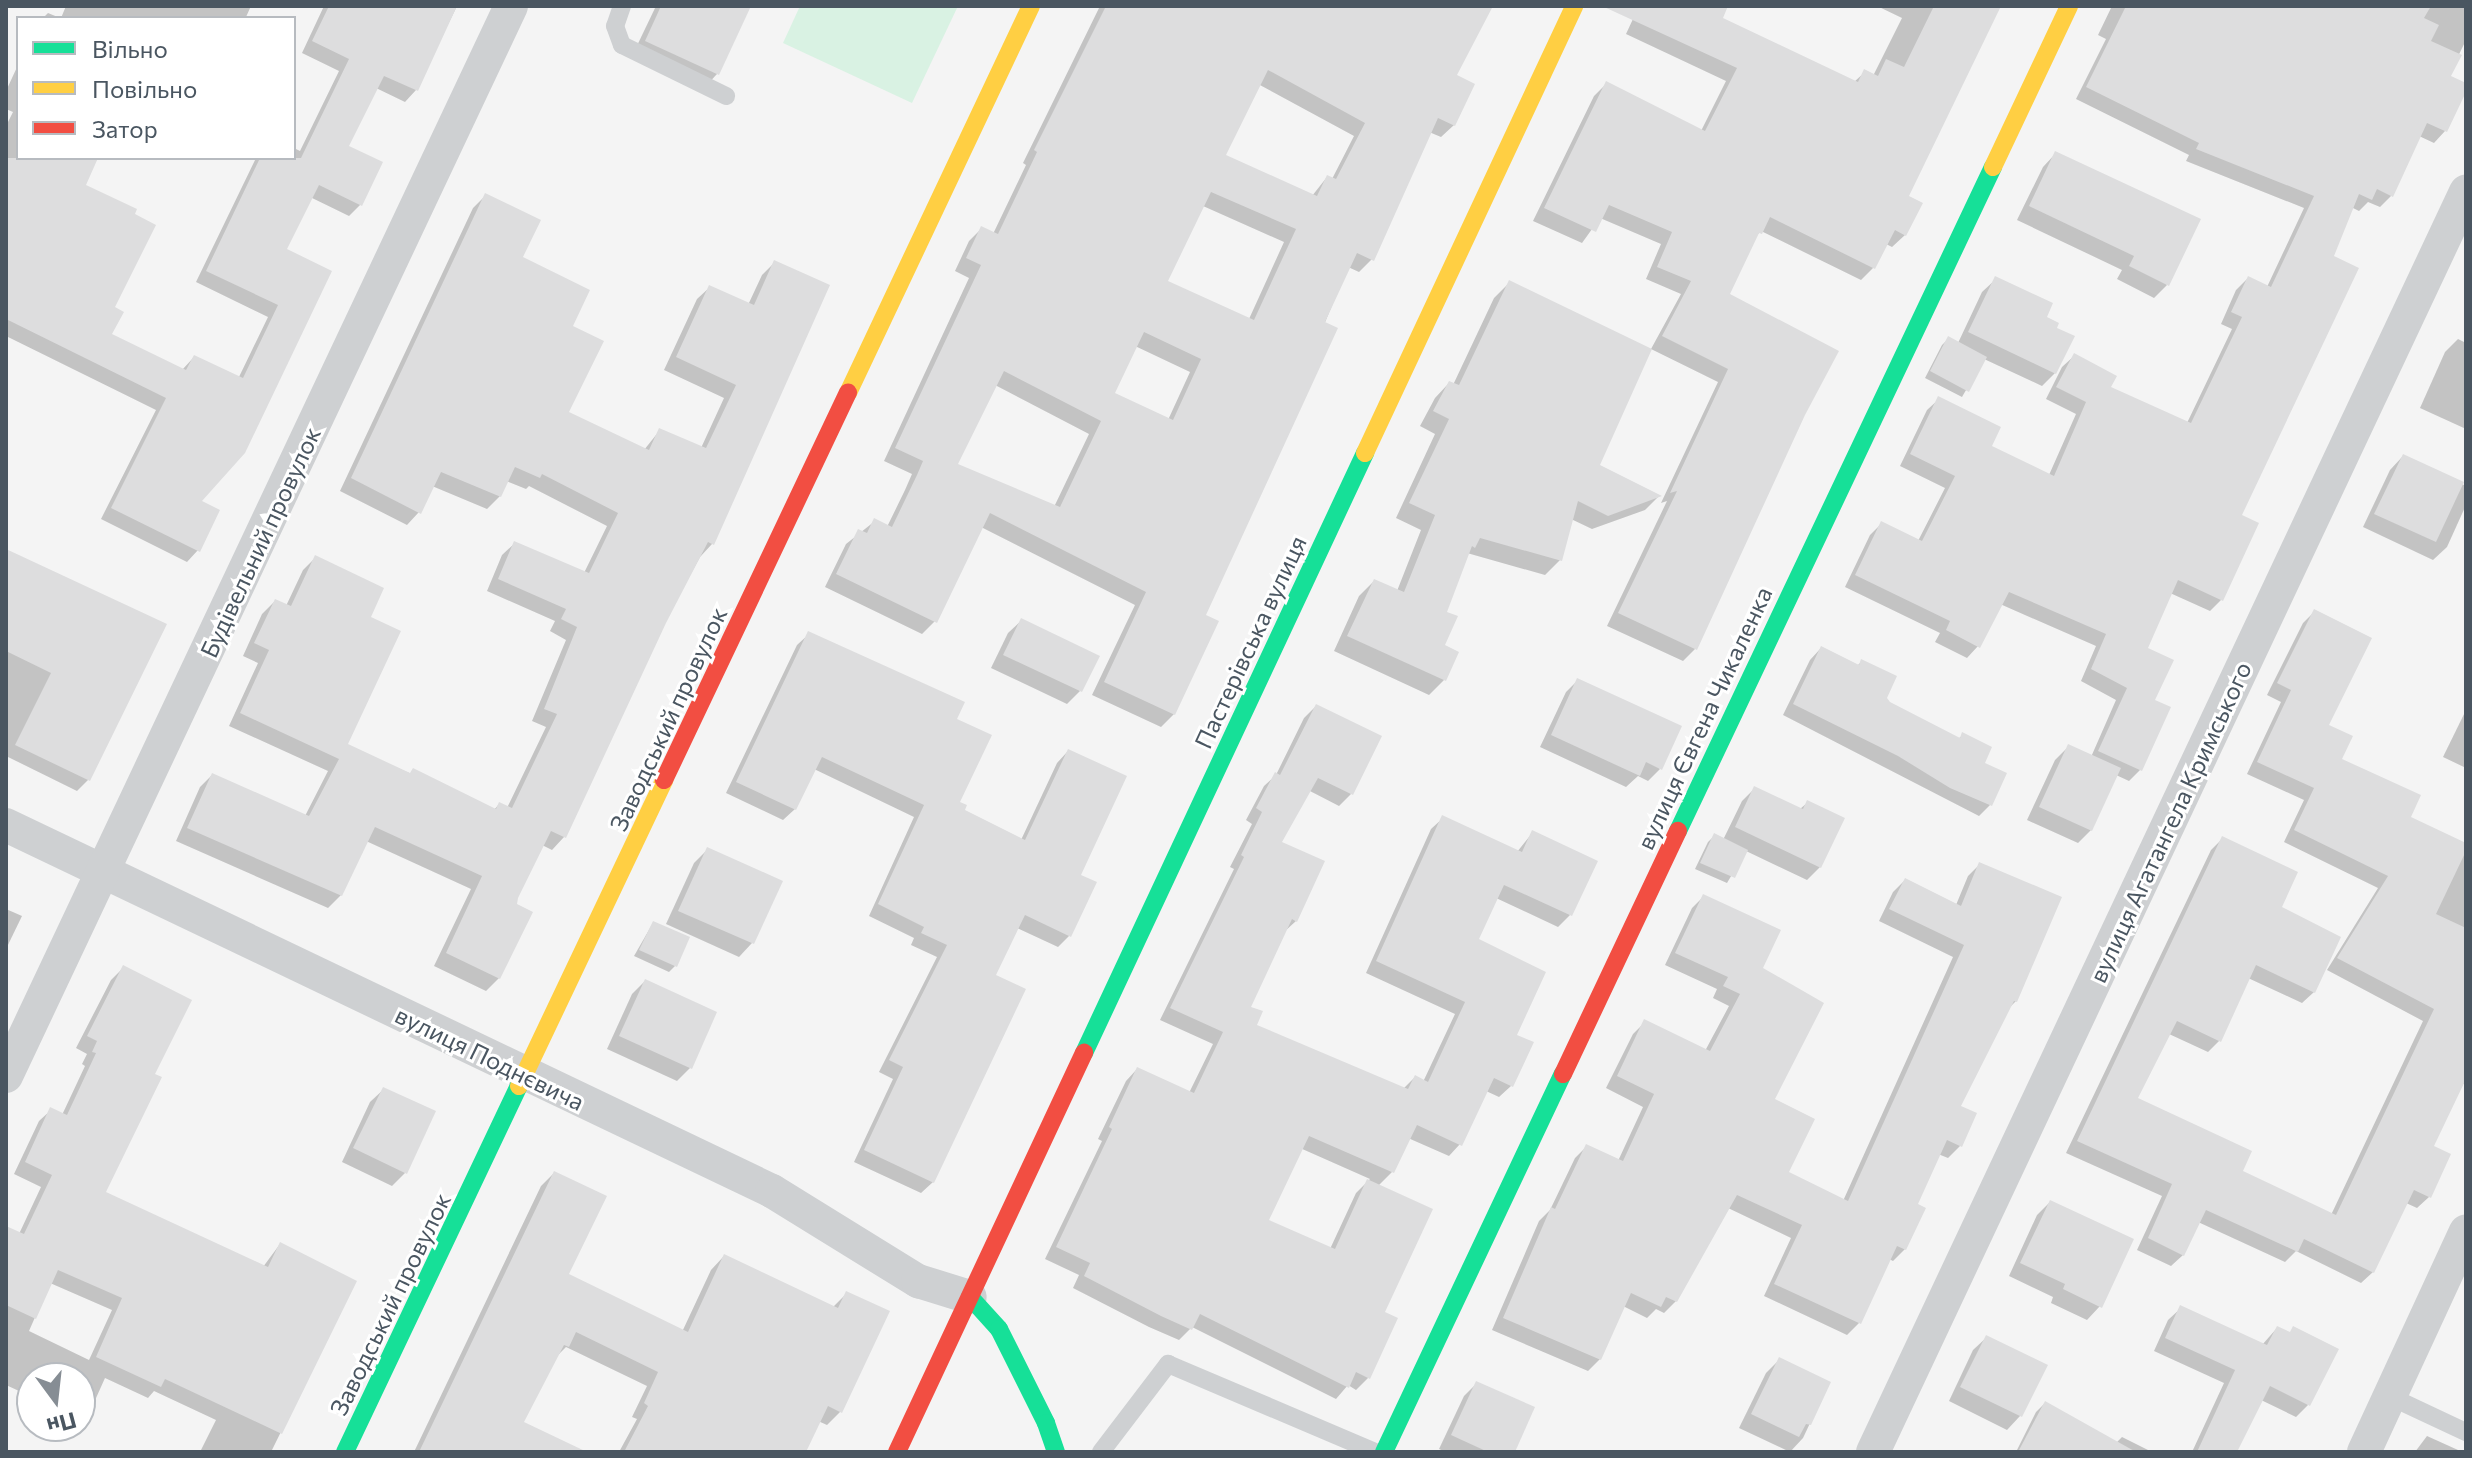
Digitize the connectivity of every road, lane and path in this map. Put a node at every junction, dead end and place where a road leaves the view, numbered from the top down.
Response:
1 (511, 6) edge
2 (622, 6) edge
3 (1031, 6) edge
4 (1574, 6) edge
5 (2069, 6) edge
6 (726, 96) dead end
7 (2466, 192) edge
8 (6, 825) edge
9 (103, 870) junction
10 (6, 1076) edge
11 (527, 1076) junction
12 (2466, 1231) edge
13 (970, 1297) junction
14 (2389, 1396) junction
15 (2466, 1432) edge
16 (345, 1452) edge
17 (897, 1452) edge
18 (1056, 1452) edge
19 (1101, 1452) edge
20 (1375, 1452) edge
21 (1384, 1452) edge
22 (1873, 1452) edge
23 (2364, 1452) edge

1 - 9 street, Будівельний провулок
2 - 6 lane
3 - 11 street, Заводський провулок
4 - 13 street, Пастерівська вулиця
5 - 21 street, вулиця Євгена Чикаленка
7 - 22 street, вулиця Агатангела Кримського
8 - 9 street, вулиця Поднєвича
9 - 10 street, Будівельний провулок
9 - 11 street, вулиця Поднєвича
11 - 13 street, вулиця Поднєвича
11 - 16 street, Заводський провулок
12 - 14 street
13 - 17 street, Пастерівська вулиця
13 - 18 street
14 - 15 lane
14 - 23 street
19 - 20 lane

